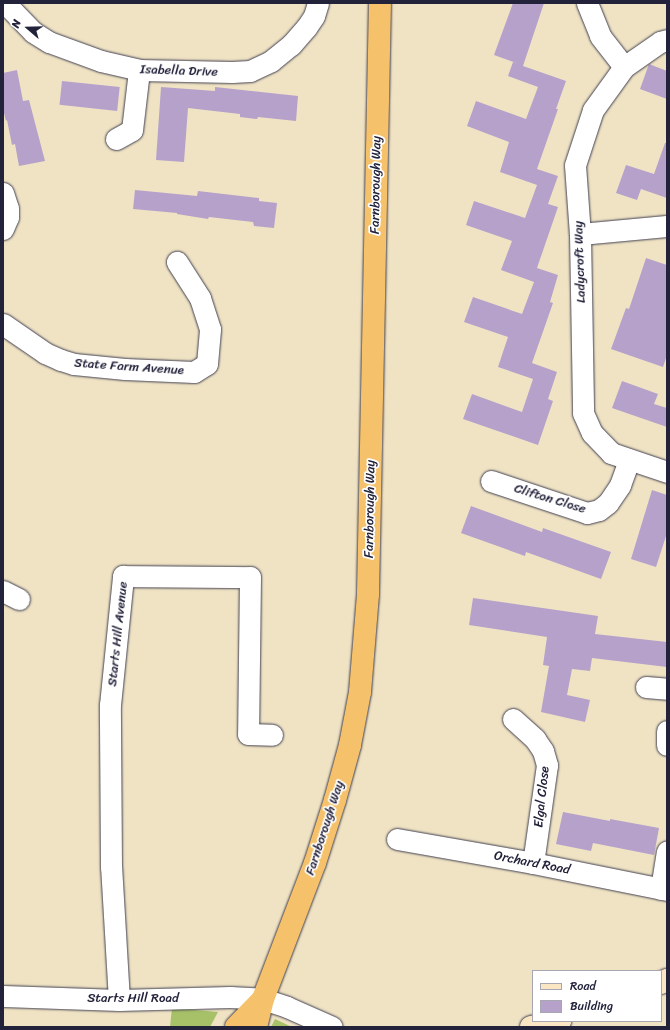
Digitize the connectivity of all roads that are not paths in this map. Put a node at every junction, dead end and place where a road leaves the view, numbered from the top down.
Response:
1 (5, 3) edge
2 (318, 3) edge
3 (380, 3) edge
4 (587, 3) edge
5 (667, 40) edge
6 (624, 67) junction
7 (139, 70) junction
8 (116, 139) dead end
9 (3, 193) edge
10 (667, 226) edge
11 (3, 229) edge
12 (580, 234) junction
13 (177, 262) dead end
14 (3, 324) edge
15 (629, 460) junction
16 (667, 472) edge
17 (491, 481) dead end
18 (646, 688) dead end
19 (667, 689) edge
20 (513, 719) dead end
21 (667, 731) edge
22 (272, 735) dead end
23 (667, 745) edge
24 (397, 839) dead end
25 (667, 851) edge
26 (533, 863) junction
27 (664, 890) edge
28 (3, 996) edge
29 (263, 999) junction
30 (119, 1000) junction
31 (555, 1022) edge
32 (236, 1027) edge
33 (256, 1027) edge
34 (332, 1027) edge
35 (531, 1027) edge

1 - 7 street, Isabella Drive
2 - 7 street, Isabella Drive
3 - 29 highway, Farnborough Way
4 - 6 street
5 - 6 street, Ladycroft Way
6 - 12 street, Ladycroft Way
7 - 8 street
9 - 11 street
10 - 12 street
12 - 15 street, Ladycroft Way
13 - 14 street, State Farm Avenue
15 - 16 street, Ladycroft Way
15 - 17 street, Clifton Close
18 - 19 street
20 - 26 street, Elgal Close
21 - 23 street
22 - 30 street, Starts Hill Avenue
24 - 26 street, Orchard Road
25 - 27 street
26 - 27 street, Orchard Road
28 - 30 street, Starts Hill Road
29 - 30 street, Starts Hill Road
29 - 32 highway
29 - 33 highway, Farnborough Way
29 - 34 street, Starts Hill Road
31 - 35 main road

